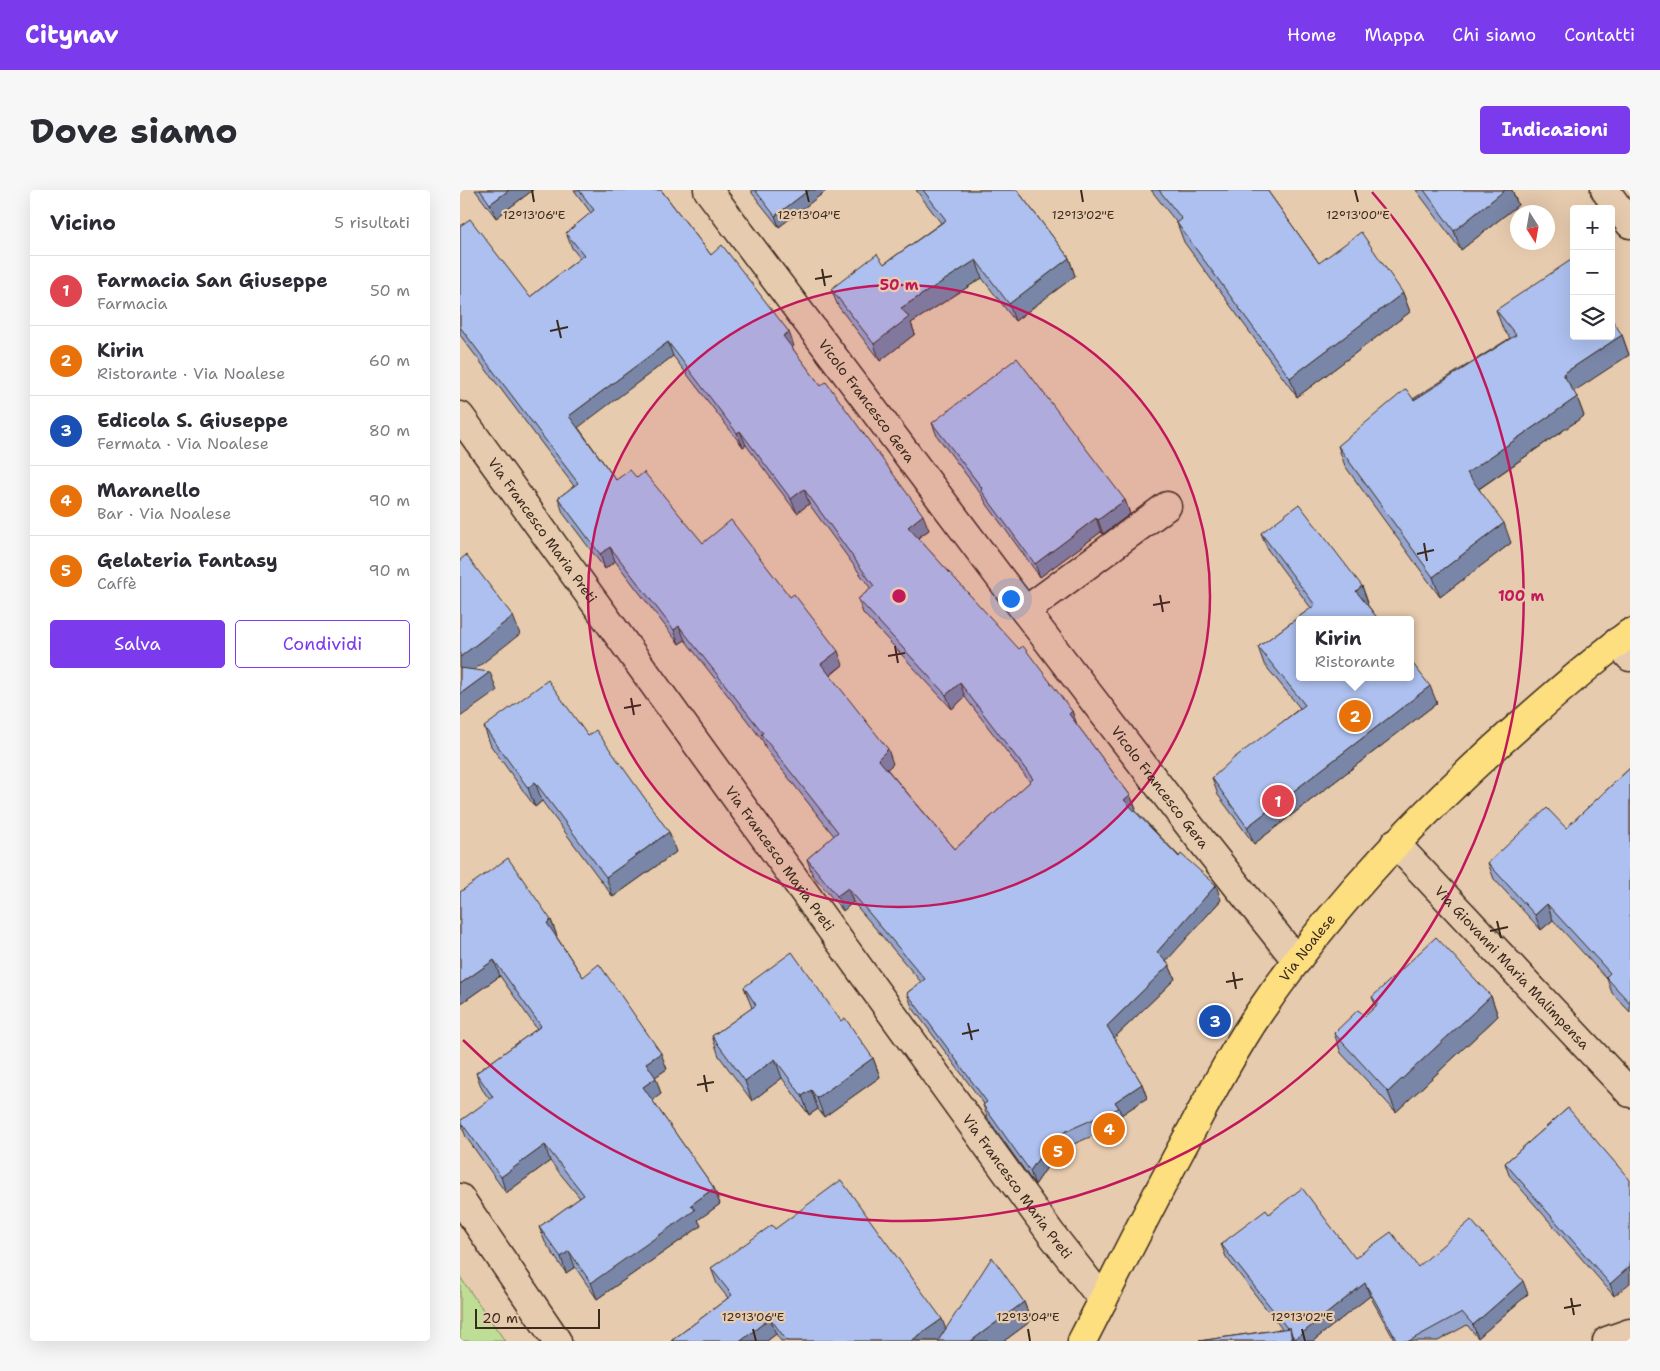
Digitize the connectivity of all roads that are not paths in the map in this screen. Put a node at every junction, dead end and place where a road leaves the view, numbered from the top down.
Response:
1 (708, 190) edge
2 (1605, 190) edge
3 (1630, 224) edge
4 (460, 416) edge
5 (1167, 506) dead end
6 (1024, 611) junction
7 (1626, 644) edge
8 (1395, 843) junction
9 (1297, 961) junction
10 (1630, 1093) edge
11 (460, 1198) edge
12 (1103, 1300) junction
13 (1630, 1333) edge
14 (557, 1341) edge
15 (1082, 1341) edge
16 (1607, 1341) edge

1 - 6 street, Vicolo Francesco Gera
2 - 3 street
4 - 12 street, Via Francesco Maria Preti
5 - 6 street
6 - 9 street, Vicolo Francesco Gera
7 - 8 main road, Via Noalese
8 - 9 main road, Via Noalese
8 - 10 street, Via Giovanni Maria Malimpensa
9 - 12 main road, Via Noalese
11 - 14 street
12 - 15 main road, Via Noalese
13 - 16 street

